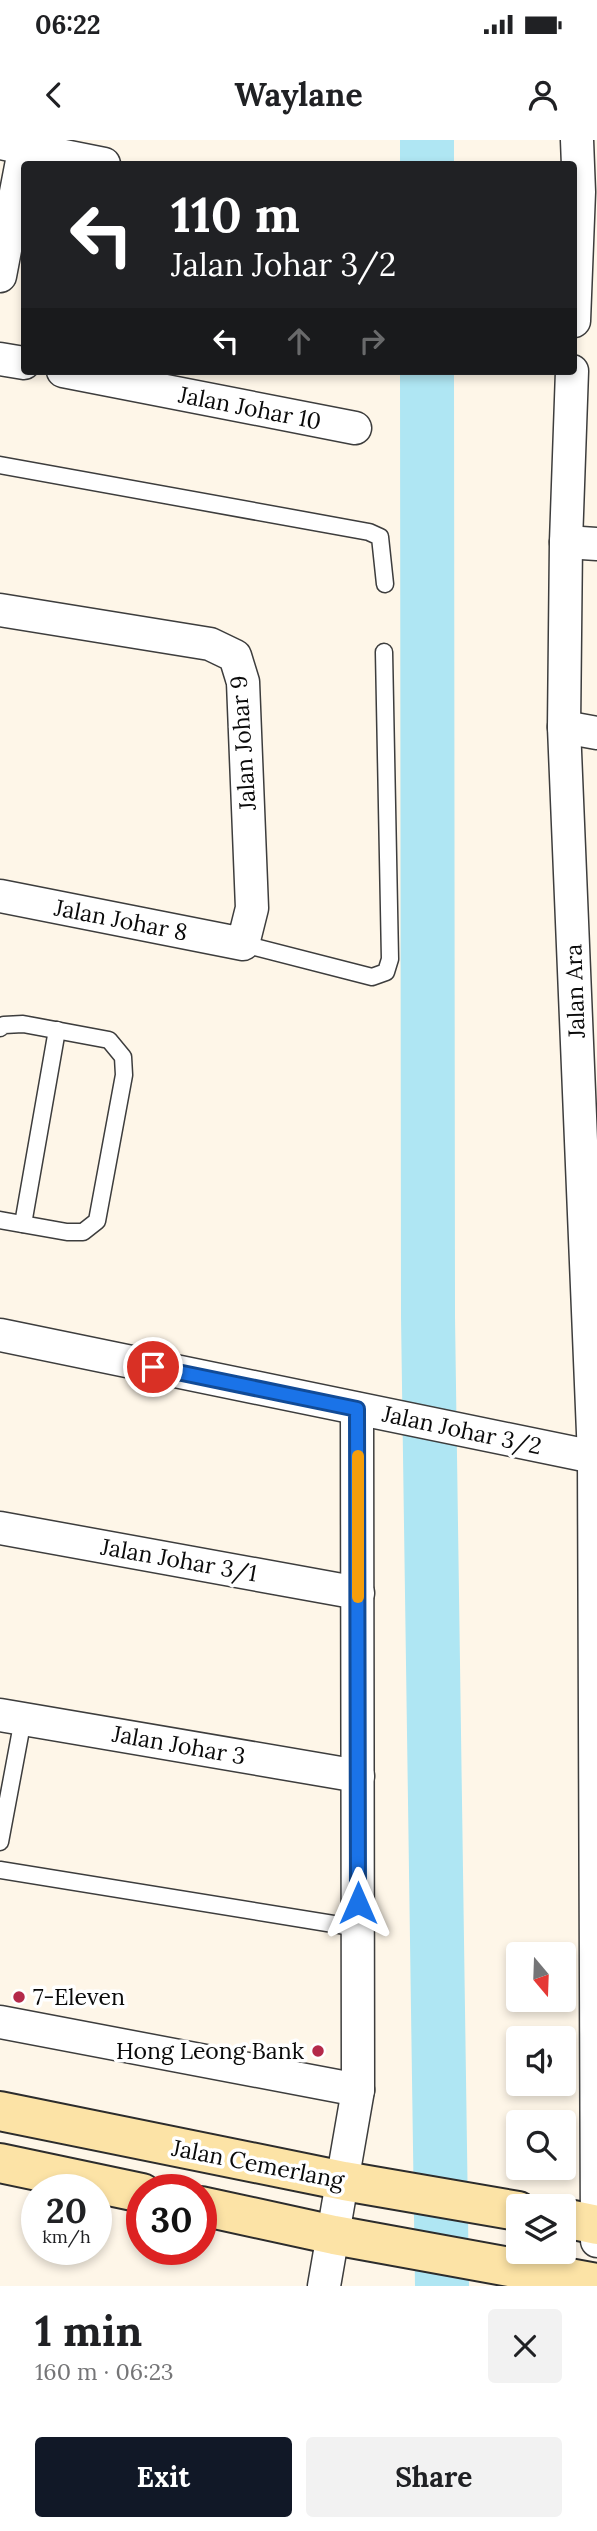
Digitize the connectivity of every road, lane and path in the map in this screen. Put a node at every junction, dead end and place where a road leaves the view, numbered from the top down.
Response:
1 (577, 140) edge
2 (17, 144) edge
3 (91, 161) edge
4 (588, 194) edge
5 (0, 276) edge
6 (577, 294) edge
7 (0, 359) edge
8 (21, 362) edge
9 (83, 375) edge
10 (572, 375) edge
11 (355, 428) dead end
12 (0, 466) edge
13 (582, 543) edge
14 (385, 584) dead end
15 (0, 610) edge
16 (384, 652) dead end
17 (564, 727) junction
18 (597, 733) edge
19 (0, 896) edge
20 (243, 944) junction
21 (0, 1028) edge
22 (57, 1030) junction
23 (0, 1220) edge
24 (23, 1224) junction
25 (0, 1335) edge
26 (357, 1409) junction
27 (594, 1457) junction
28 (0, 1528) edge
29 (358, 1593) junction
30 (11, 1717) edge
31 (358, 1776) junction
32 (0, 1842) edge
33 (0, 1870) edge
34 (358, 1928) junction
35 (0, 2022) edge
36 (359, 2090) junction
37 (0, 2111) edge
38 (0, 2163) edge
39 (358, 2184) junction
40 (126, 2190) edge
41 (217, 2209) edge
42 (506, 2209) edge
43 (585, 2226) edge
44 (350, 2238) junction
45 (580, 2280) edge
46 (324, 2286) edge

1 - 4 street
2 - 3 street
2 - 5 street
4 - 6 street
7 - 8 street
9 - 11 street, Jalan Johar 10
10 - 13 street, Jalan Ara
12 - 14 lane
13 - 17 street, Jalan Ara
15 - 20 street, Jalan Johar 9
16 - 20 lane
17 - 18 street
17 - 27 street, Jalan Ara
19 - 20 street, Jalan Johar 8
21 - 22 lane
22 - 24 lane
22 - 24 lane
23 - 24 lane
25 - 26 street, Jalan Johar 3/2
26 - 27 street, Jalan Johar 3/2
26 - 29 street
27 - 43 street, Jalan Ara
28 - 29 street, Jalan Johar 3/1
29 - 31 street
30 - 31 street, Jalan Johar 3
30 - 32 lane
31 - 34 street
33 - 34 lane
34 - 36 street
35 - 36 street
36 - 39 street
37 - 39 main road, Jalan Cemerlang
38 - 40 main road
39 - 42 main road, Jalan Cemerlang
39 - 44 street
41 - 44 main road
44 - 45 main road
44 - 46 street

